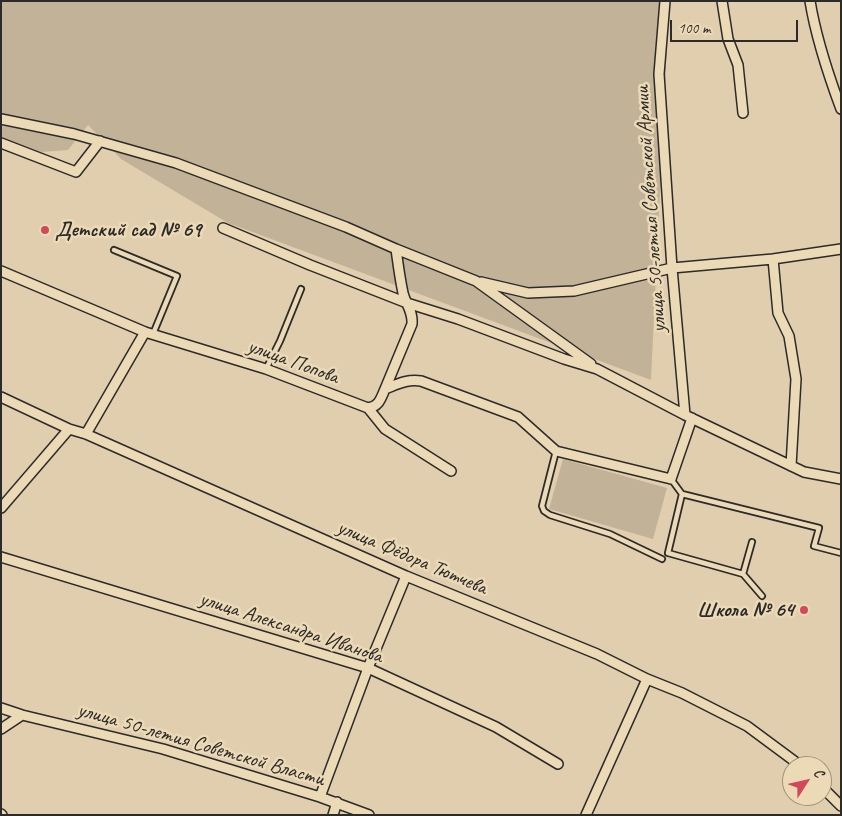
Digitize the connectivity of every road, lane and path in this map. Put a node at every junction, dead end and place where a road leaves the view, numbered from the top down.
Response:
1 (665, 1) edge
2 (722, 1) edge
3 (810, 1) edge
4 (841, 109) edge
5 (743, 113) dead end
6 (1, 119) edge
7 (100, 141) junction
8 (1, 143) edge
9 (223, 228) dead end
10 (396, 249) junction
11 (841, 249) edge
12 (114, 250) dead end
13 (772, 259) junction
14 (672, 268) junction
15 (1, 271) edge
16 (476, 281) junction
17 (301, 289) dead end
18 (407, 304) junction
19 (149, 333) junction
20 (266, 369) junction
21 (597, 369) junction
22 (385, 389) junction
23 (1, 397) edge
24 (368, 408) junction
25 (688, 416) junction
26 (69, 429) junction
27 (86, 434) junction
28 (556, 451) junction
29 (791, 466) junction
30 (451, 471) dead end
31 (671, 479) junction
32 (841, 479) edge
33 (682, 494) junction
34 (1, 508) edge
35 (752, 542) dead end
36 (841, 553) edge
37 (1, 557) edge
38 (662, 559) dead end
39 (743, 574) junction
40 (406, 576) junction
41 (762, 596) dead end
42 (368, 668) junction
43 (647, 678) junction
44 (1, 708) edge
45 (22, 715) junction
46 (1, 729) edge
47 (788, 756) edge
48 (558, 764) dead end
49 (320, 796) junction
50 (832, 797) edge
51 (337, 802) junction
52 (841, 806) edge
53 (333, 815) edge
54 (369, 815) edge
55 (586, 815) edge

1 - 14 street, улица 50-летия Советской Армии
2 - 5 street
3 - 4 street
6 - 7 street
7 - 8 street
7 - 10 street
9 - 18 street
10 - 16 street
10 - 18 street
11 - 13 street
12 - 19 lane
13 - 14 street
13 - 29 street
14 - 16 street
14 - 25 street, улица 50-летия Советской Армии
15 - 19 street, улица Попова
16 - 21 street
17 - 20 lane
18 - 21 street
18 - 22 street
19 - 20 street, улица Попова
19 - 27 street
20 - 24 street, улица Попова
21 - 25 street
22 - 24 street
22 - 28 street
23 - 26 street, улица Фёдора Тютчева
24 - 30 street
25 - 29 street
25 - 31 street
26 - 27 street, улица Фёдора Тютчева
26 - 34 street
27 - 40 street, улица Фёдора Тютчева
28 - 31 street
28 - 38 lane
29 - 32 street
31 - 33 lane
33 - 36 lane
33 - 39 lane
35 - 39 lane
37 - 42 street, улица Александра Иванова
39 - 41 lane
40 - 42 street
40 - 43 street, улица Фёдора Тютчева
42 - 48 street, улица Александра Иванова
42 - 49 street
43 - 47 street, улица Фёдора Тютчева
43 - 55 street
44 - 45 street, улица 50-летия Советской Власти
45 - 46 street
45 - 49 street, улица 50-летия Советской Власти
49 - 51 street, улица 50-летия Советской Власти
50 - 52 street
51 - 53 street
51 - 54 street, улица 50-летия Советской Власти

